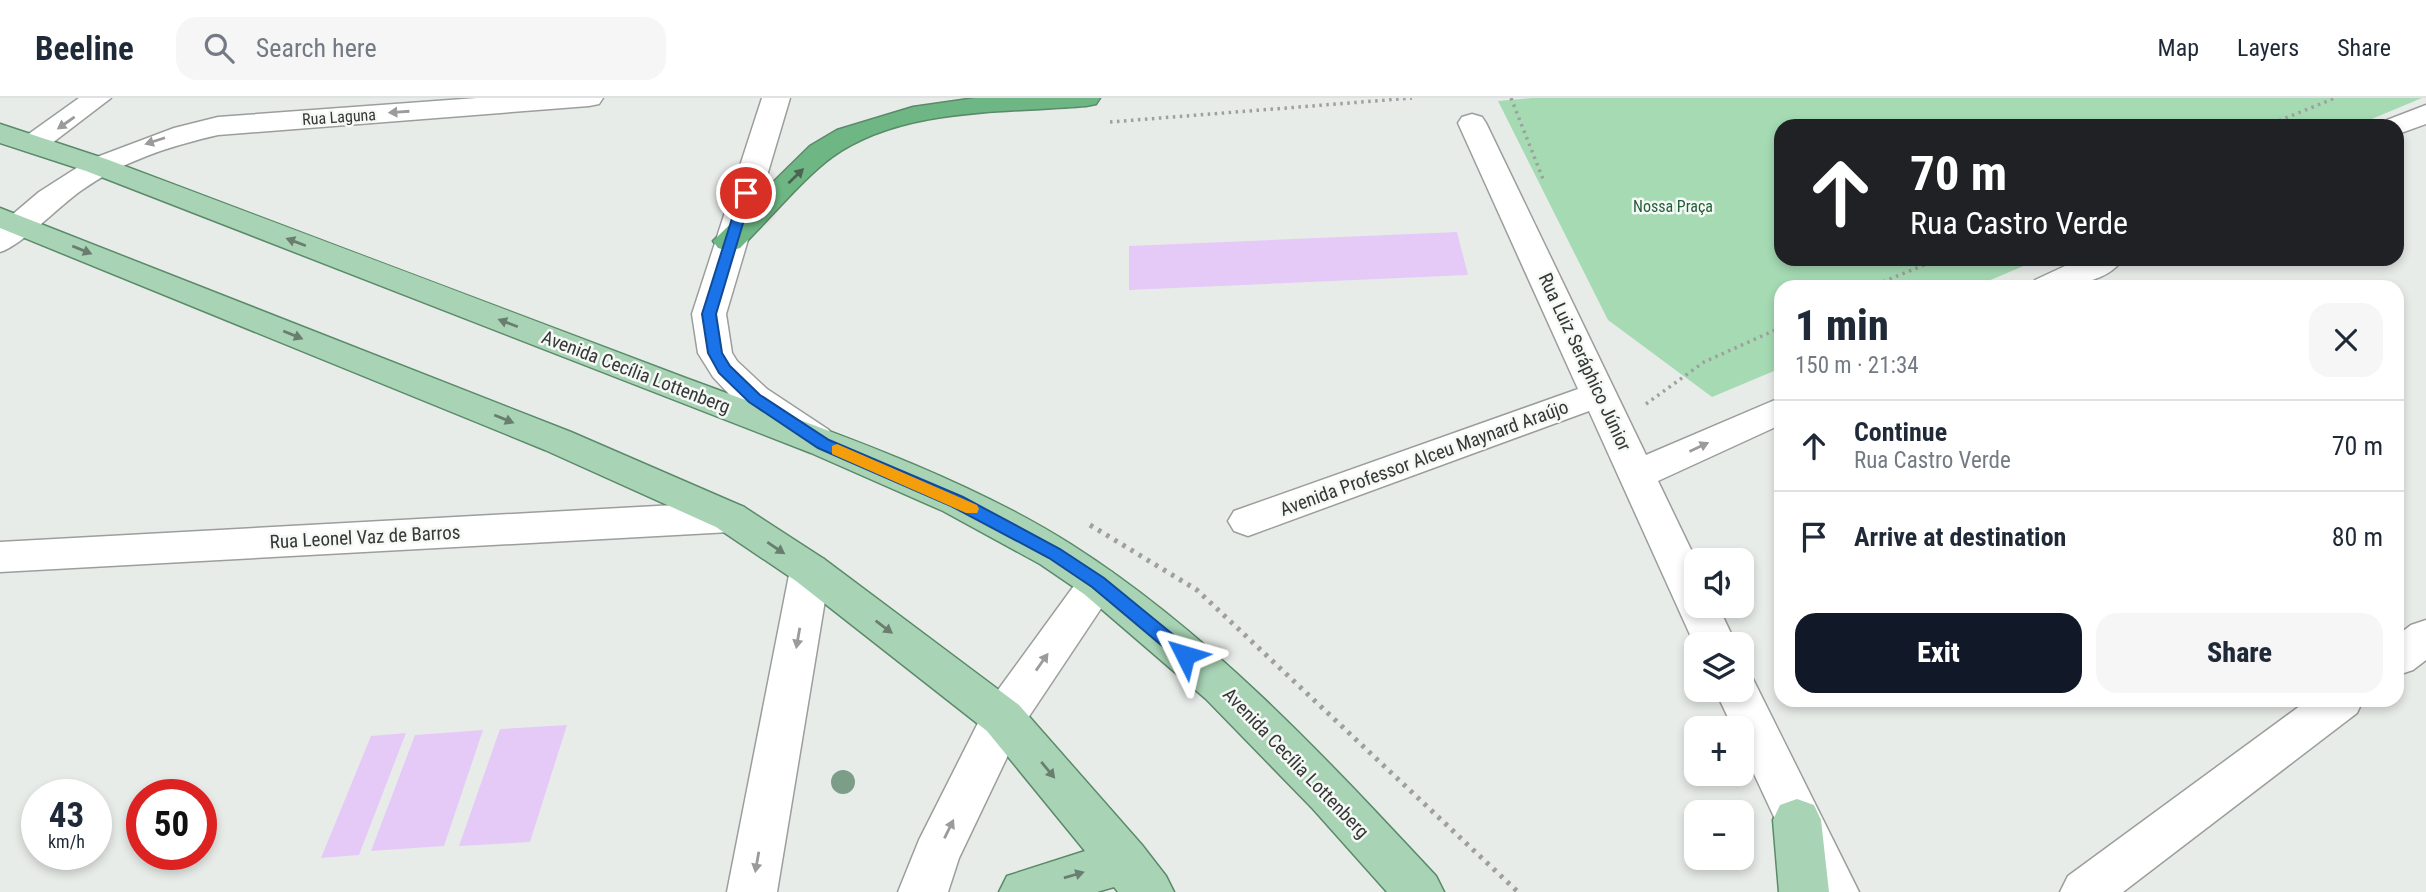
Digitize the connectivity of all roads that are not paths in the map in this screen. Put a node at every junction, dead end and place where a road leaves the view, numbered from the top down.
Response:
1 (97, 98) edge
2 (236, 98) edge
3 (589, 98) edge
4 (776, 98) edge
5 (1087, 98) edge
6 (2426, 113) edge
7 (1472, 123) dead end
8 (2404, 123) edge
9 (218, 126) junction
10 (0, 132) edge
11 (33, 144) junction
12 (96, 165) junction
13 (6, 228) edge
14 (729, 241) junction
15 (2092, 266) edge
16 (2062, 280) edge
17 (1600, 394) junction
18 (1774, 413) edge
19 (824, 444) junction
20 (1637, 475) junction
21 (730, 517) junction
22 (1248, 521) dead end
23 (0, 557) edge
24 (810, 570) junction
25 (1684, 576) edge
26 (1098, 583) junction
27 (2426, 637) edge
28 (2404, 654) edge
29 (1743, 702) edge
30 (2332, 707) edge
31 (1003, 718) junction
32 (1797, 820) junction
33 (1137, 876) edge
34 (752, 892) edge
35 (923, 892) edge
36 (1024, 892) edge
37 (1419, 892) edge
38 (1804, 892) edge
39 (1834, 892) edge
40 (2085, 892) edge

1 -> 11 street
2 - 9 street
3 -> 9 street, Rua Laguna
4 - 14 street
14 -> 5 highway
6 - 8 street
7 - 17 street, Rua Luiz Seráphico Júnior
9 -> 12 street, Rua Laguna
10 - 11 main road, Avenida Cecília Lottenberg
11 - 12 main road, Avenida Cecília Lottenberg
12 - 13 street, Rua Laguna
19 -> 12 main road, Avenida Cecília Lottenberg
13 -> 21 main road
14 - 19 street
15 - 16 street
17 - 20 street, Rua Luiz Seráphico Júnior
17 - 22 street, Avenida Professor Alceu Maynard Araújo
20 -> 18 street
19 - 26 main road, Avenida Cecília Lottenberg
20 - 25 street, Rua Luiz Seráphico Júnior
21 - 23 street, Rua Leonel Vaz de Barros
21 -> 24 main road
24 -> 31 main road
24 -> 34 street
31 -> 26 street
26 - 37 main road, Avenida Cecília Lottenberg
27 - 28 street
29 - 32 street
30 - 40 street
31 -> 33 main road
35 -> 31 street
32 - 38 main road
32 - 39 street
36 -> 33 main road

